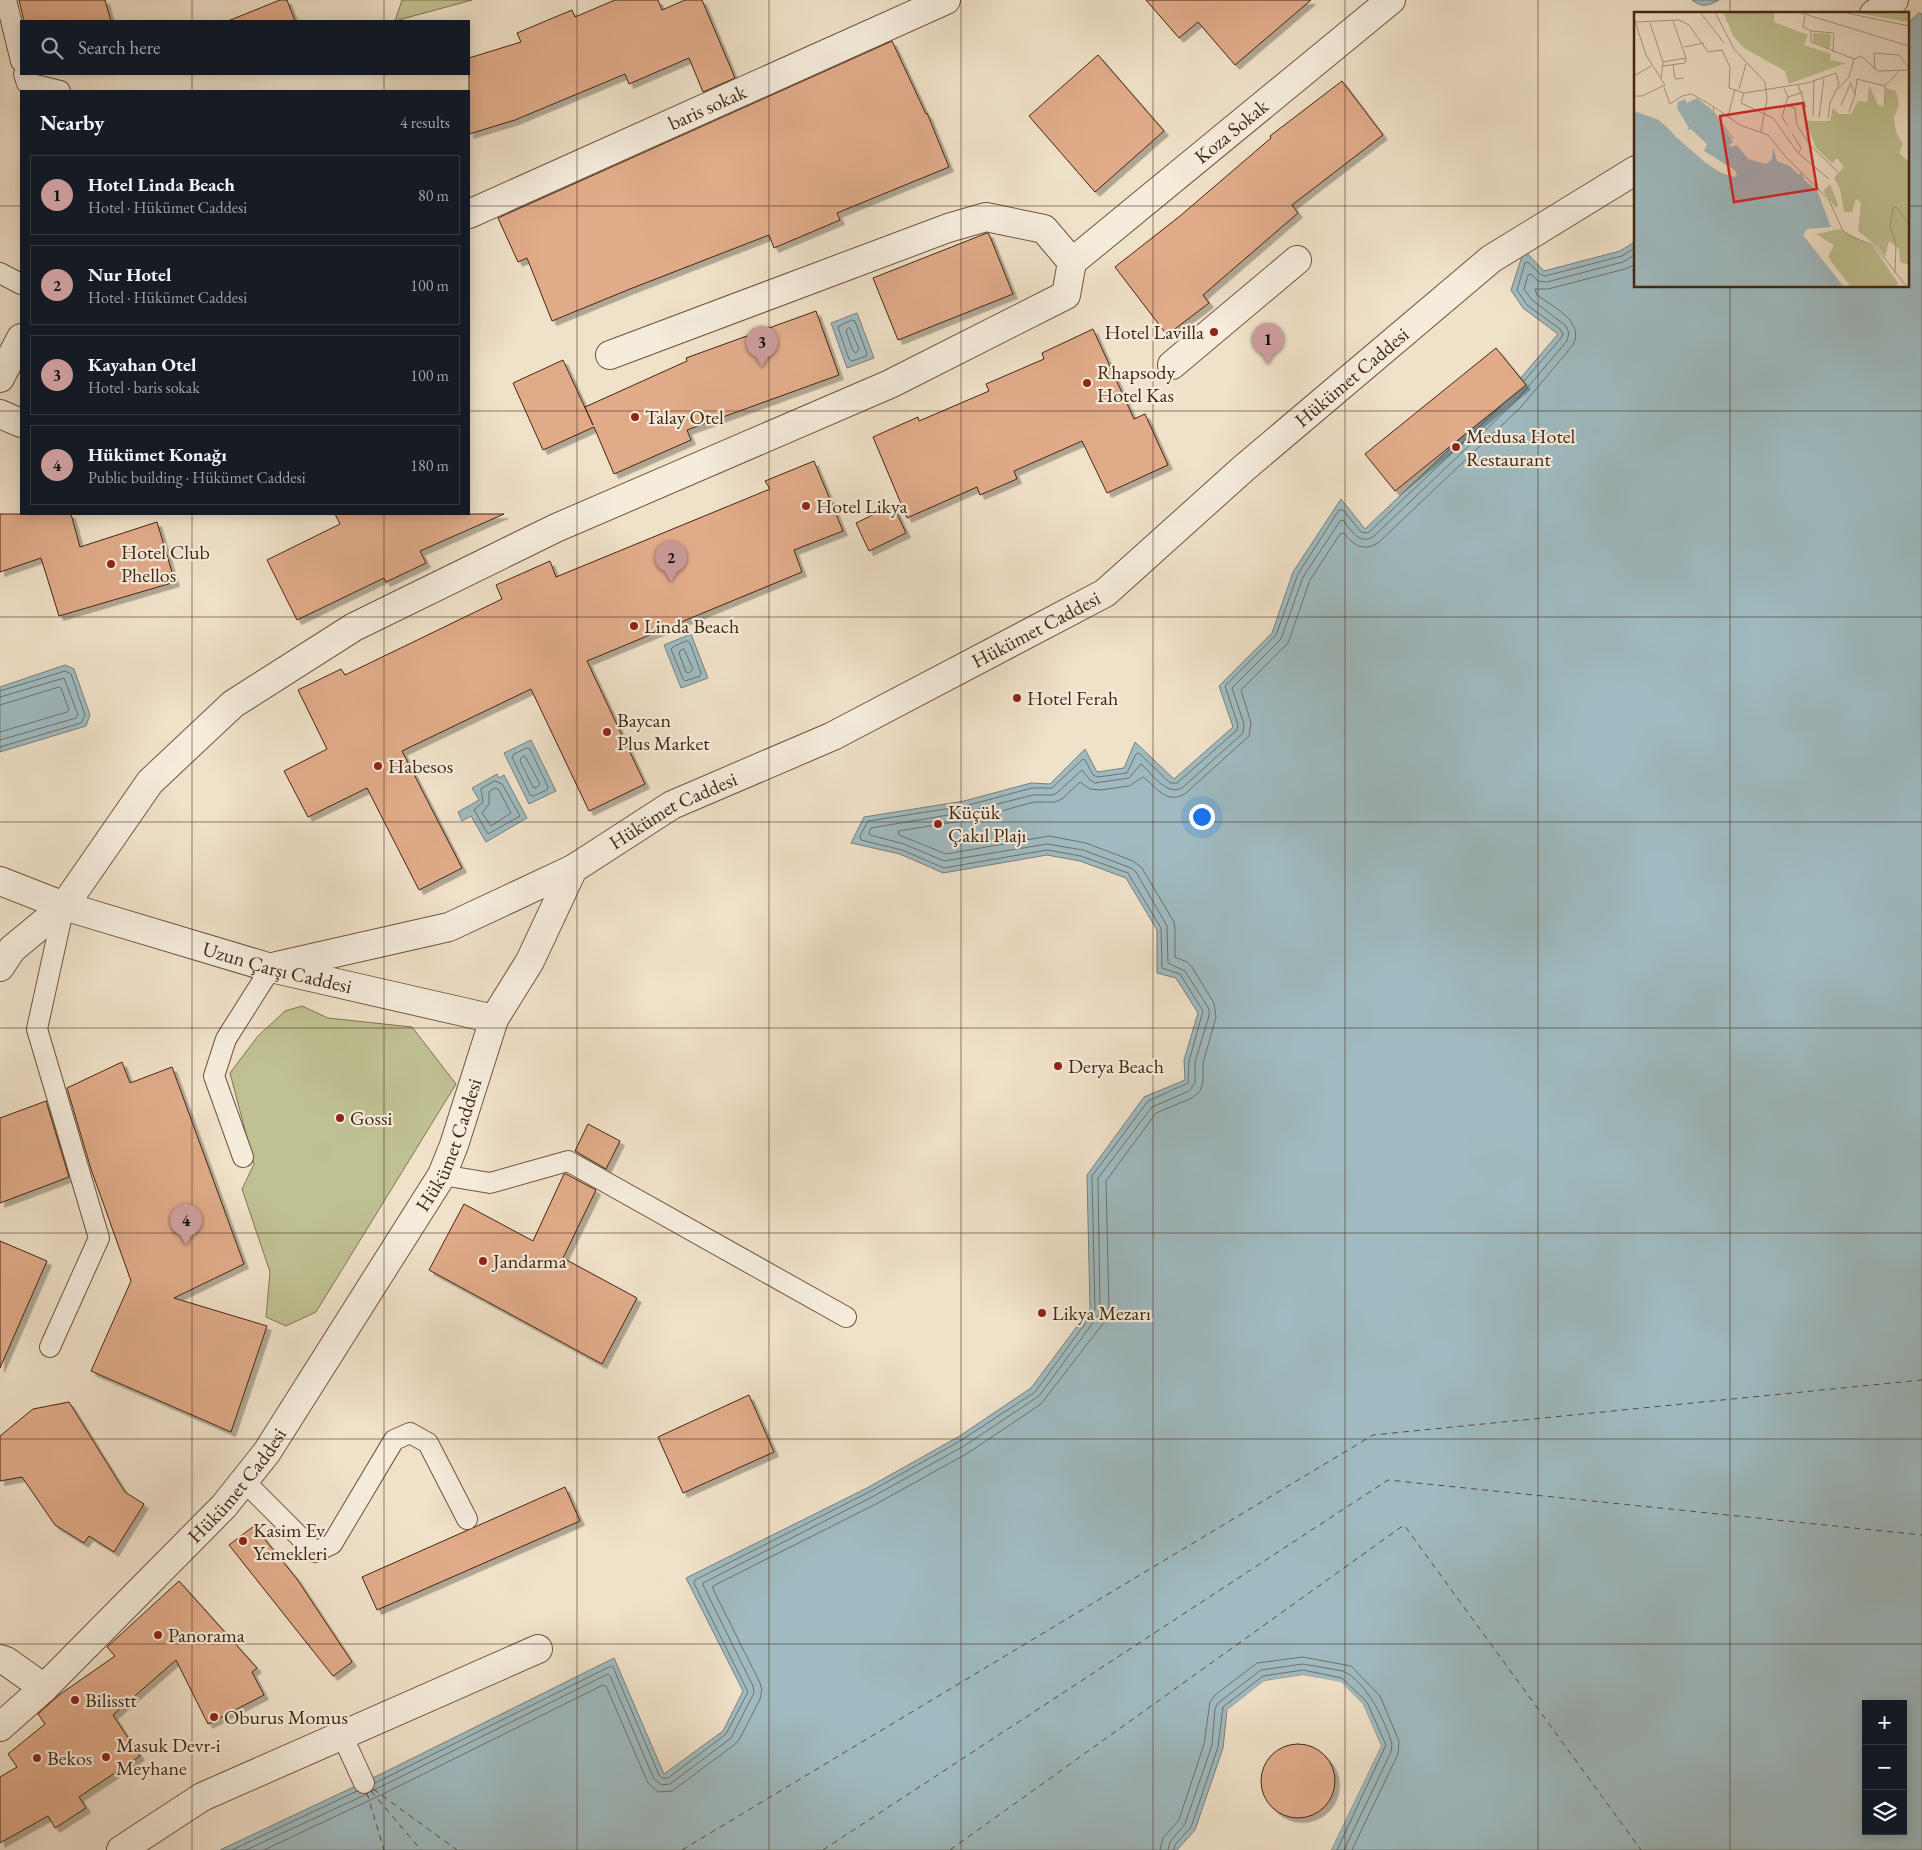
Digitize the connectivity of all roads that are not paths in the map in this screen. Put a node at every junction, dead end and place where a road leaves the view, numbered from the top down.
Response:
1 (6, 0) edge
2 (946, 0) edge
3 (1391, 0) edge
4 (1894, 0) edge
5 (1877, 12) edge
6 (20, 57) edge
7 (24, 75) edge
8 (55, 90) edge
9 (1634, 171) edge
10 (470, 214) edge
11 (1297, 260) dead end
12 (1072, 262) junction
13 (0, 273) edge
14 (20, 283) edge
15 (20, 340) edge
16 (610, 355) dead end
17 (1172, 365) dead end
18 (0, 378) edge
19 (0, 414) edge
20 (20, 423) edge
21 (573, 869) junction
22 (0, 881) edge
23 (64, 906) junction
24 (0, 967) edge
25 (271, 968) junction
26 (494, 1020) junction
27 (243, 1158) dead end
28 (442, 1175) junction
29 (846, 1317) dead end
30 (50, 1346) dead end
31 (244, 1480) junction
32 (467, 1519) dead end
33 (538, 1649) dead end
34 (0, 1659) edge
35 (44, 1688) junction
36 (0, 1728) edge
37 (342, 1735) junction
38 (364, 1783) dead end
39 (121, 1850) edge

1 - 6 lane
2 - 10 street, baris sokak
3 - 12 street, Koza Sokak
4 - 5 street
7 - 8 lane
9 - 21 street, Hükümet Caddesi
11 - 17 street
12 - 16 street
12 - 23 street
13 - 14 lane
15 - 18 street
19 - 20 street
21 - 25 street
21 - 26 street, Hükümet Caddesi
22 - 23 street, Uzun Çarşı Caddesi
23 - 24 street
23 - 25 street, Uzun Çarşı Caddesi
23 - 30 lane
25 - 26 street, Uzun Çarşı Caddesi
25 - 27 lane
26 - 28 street, Hükümet Caddesi
28 - 29 lane
28 - 31 street, Hükümet Caddesi
31 - 32 lane
31 - 35 street, Hükümet Caddesi
33 - 37 street
34 - 35 street
35 - 36 street, Hükümet Caddesi
37 - 38 lane
37 - 39 street

